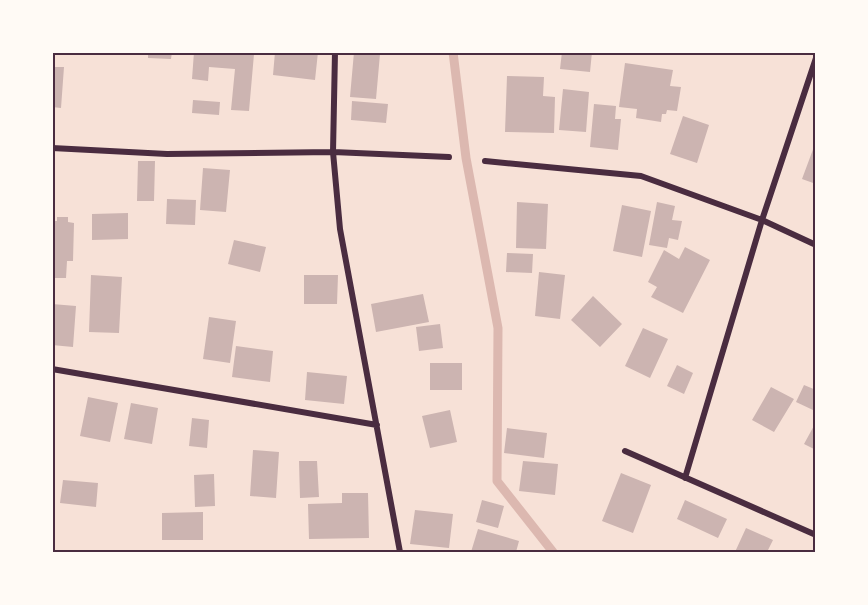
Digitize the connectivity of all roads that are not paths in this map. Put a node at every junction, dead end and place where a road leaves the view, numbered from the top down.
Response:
1 (335, 52) edge
2 (816, 58) edge
3 (52, 148) edge
4 (333, 152) junction
5 (449, 157) dead end
6 (485, 161) dead end
7 (762, 220) junction
8 (816, 244) edge
9 (52, 369) edge
10 (377, 425) junction
11 (625, 451) dead end
12 (685, 478) junction
13 (816, 535) edge
14 (400, 552) edge

1 - 4 street
2 - 7 street
3 - 4 street
4 - 5 street
4 - 10 street
6 - 7 street
7 - 8 street
7 - 12 street
9 - 10 street
10 - 14 street
11 - 12 street
12 - 13 street

